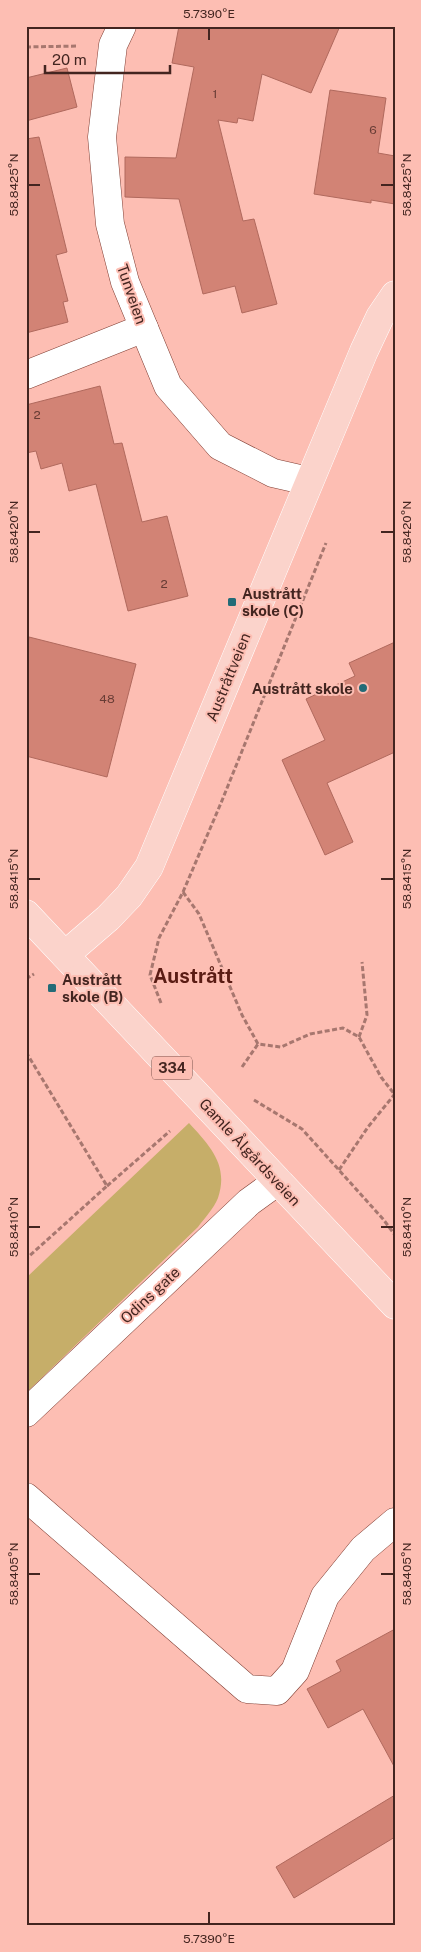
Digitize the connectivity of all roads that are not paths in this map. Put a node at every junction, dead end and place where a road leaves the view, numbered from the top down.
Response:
1 (118, 36) edge
2 (395, 295) edge
3 (387, 321) edge
4 (144, 328) junction
5 (26, 376) edge
6 (308, 481) junction
7 (26, 914) edge
8 (65, 955) junction
9 (278, 1182) junction
10 (395, 1305) edge
11 (26, 1413) edge
12 (26, 1497) edge
13 (395, 1522) edge

1 - 4 street, Tunveien
2 - 3 main road, Austråttveien
3 - 6 main road, Austråttveien
4 - 5 street
4 - 6 street, Tunveien
6 - 8 main road, Austråttveien
7 - 8 main road, 334
8 - 9 main road, Gamle Ålgårdsveien / 334
9 - 10 main road, Gamle Ålgårdsveien / 334
9 - 11 street, Odins gate
12 - 13 street

